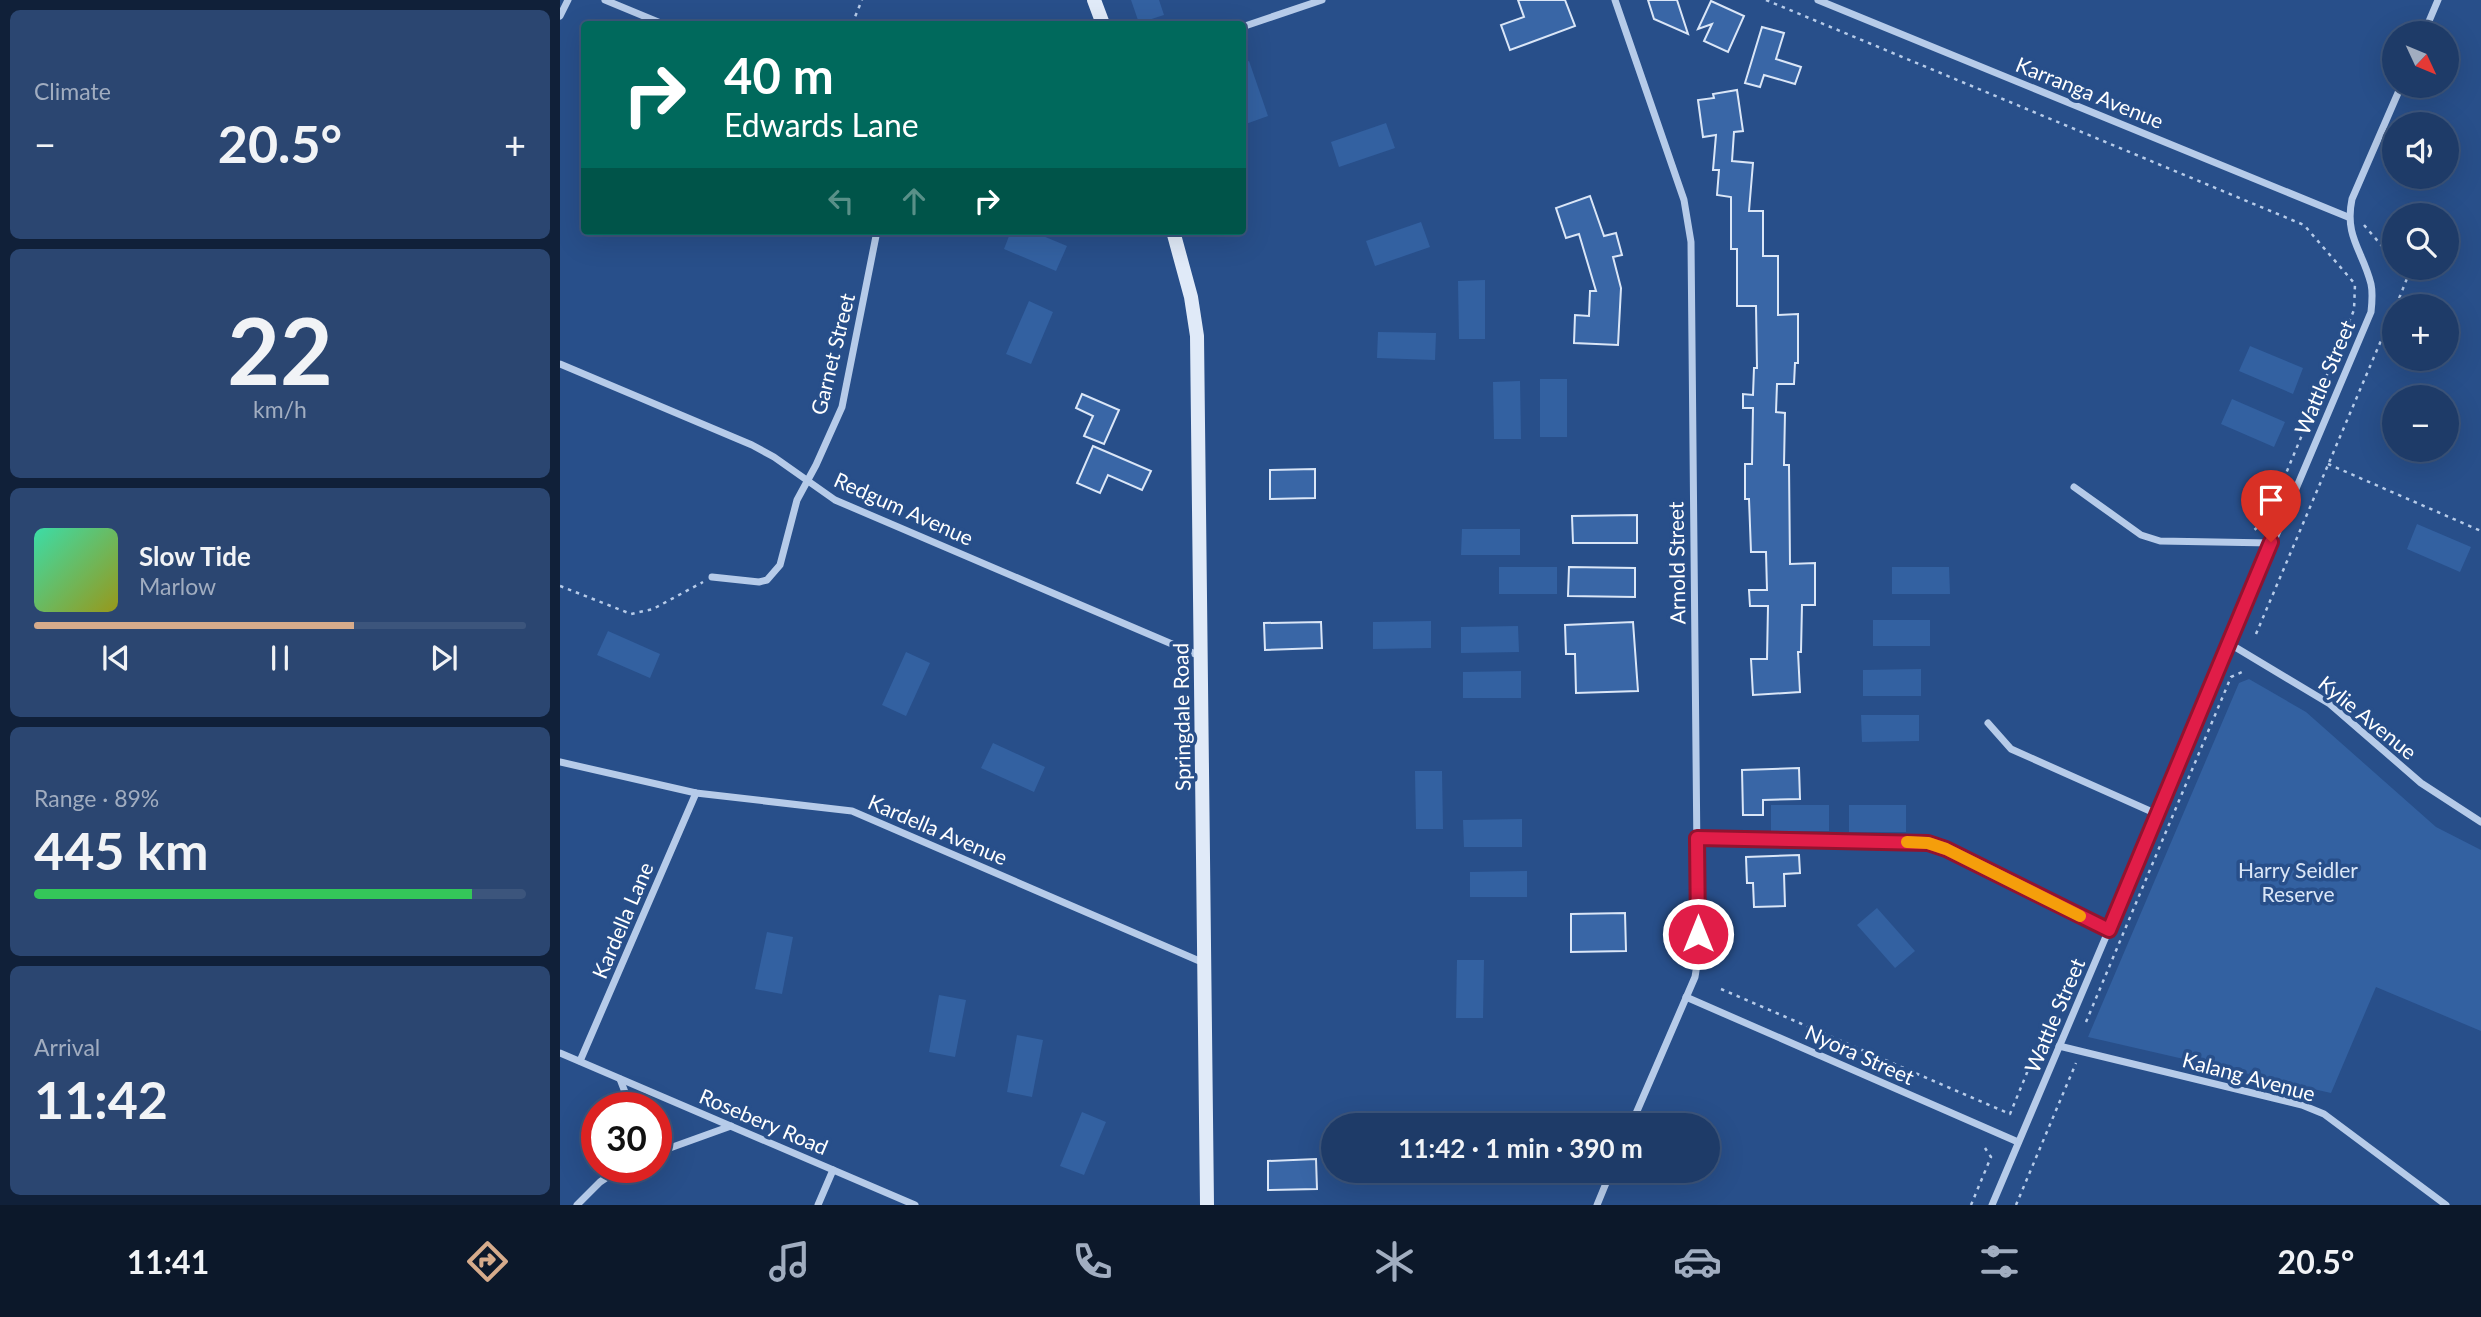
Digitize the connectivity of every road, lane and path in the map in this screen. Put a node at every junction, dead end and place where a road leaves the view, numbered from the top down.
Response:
1 (568, 0) edge
2 (605, 0) edge
3 (862, 0) edge
4 (1094, 0) edge
5 (1322, 0) edge
6 (1615, 0) edge
7 (1766, 0) edge
8 (1818, 0) edge
9 (2438, 0) edge
10 (560, 16) edge
11 (656, 21) edge
12 (853, 21) edge
13 (1102, 21) edge
14 (2429, 21) edge
15 (1246, 26) edge
16 (2396, 98) edge
17 (2348, 217) junction
18 (2363, 225) dead end
19 (876, 235) edge
20 (1173, 235) edge
21 (2382, 246) edge
22 (2382, 338) edge
23 (560, 364) edge
24 (2328, 464) junction
25 (807, 481) junction
26 (2074, 487) dead end
27 (2253, 531) dead end
28 (2481, 531) edge
29 (2271, 542) junction
30 (712, 577) joint
31 (560, 586) edge
32 (2256, 634) dead end
33 (2230, 644) junction
34 (1201, 656) junction
35 (2245, 671) dead end
36 (1988, 723) dead end
37 (560, 762) edge
38 (696, 793) junction
39 (2159, 815) junction
40 (2481, 822) edge
41 (1697, 838) junction
42 (2109, 930) junction
43 (1204, 964) junction
44 (1721, 989) dead end
45 (1686, 997) junction
46 (2086, 1022) dead end
47 (2059, 1046) junction
48 (560, 1053) edge
49 (580, 1061) junction
50 (2076, 1063) dead end
51 (620, 1079) junction
52 (625, 1092) edge
53 (1636, 1113) edge
54 (2010, 1114) dead end
55 (732, 1126) junction
56 (2018, 1143) junction
57 (672, 1147) edge
58 (1985, 1148) dead end
59 (833, 1170) junction
60 (599, 1183) edge
61 (1606, 1183) edge
62 (577, 1205) edge
63 (818, 1205) edge
64 (915, 1205) edge
65 (1207, 1205) edge
66 (1597, 1205) edge
67 (1970, 1205) edge
68 (1992, 1205) edge
69 (2016, 1205) edge
70 (2446, 1205) edge

1 - 10 street
2 - 11 street
3 - 12 path
4 - 13 main road
5 - 15 street
6 - 41 street, Arnold Street
7 - 27 path
8 - 17 street, Karranga Avenue
9 - 14 street
16 - 17 street
17 - 29 street, Wattle Street
18 - 21 path
19 - 25 street, Garnet Street
20 - 34 main road, Springdale Road
22 - 24 path
23 - 25 street, Redgum Avenue
24 - 28 path
24 - 32 path
25 - 30 street, Garnet Street
25 - 34 street, Redgum Avenue
26 - 29 street
29 - 33 street, Wattle Street
30 - 31 path
33 - 39 street, Wattle Street
33 - 40 street, Kylie Avenue
34 - 43 main road, Springdale Road
35 - 46 path
36 - 39 street
37 - 38 street, Kardella Avenue
38 - 43 street, Kardella Avenue
38 - 49 street, Kardella Lane
39 - 42 street, Wattle Street
41 - 42 lane
41 - 45 street, Arnold Street
42 - 47 street, Wattle Street
43 - 65 main road, Springdale Road
44 - 54 path
45 - 53 street, Arnold Street
45 - 56 street, Nyora Street
47 - 56 street, Wattle Street
47 - 70 street, Kalang Avenue
48 - 49 street, Rosebery Road
49 - 51 street, Rosebery Road
50 - 69 path
51 - 52 street
51 - 55 street, Rosebery Road
55 - 57 street
55 - 59 street, Rosebery Road
56 - 68 street, Wattle Street
58 - 67 path
59 - 63 street
59 - 64 street, Rosebery Road
60 - 62 street
61 - 66 street

